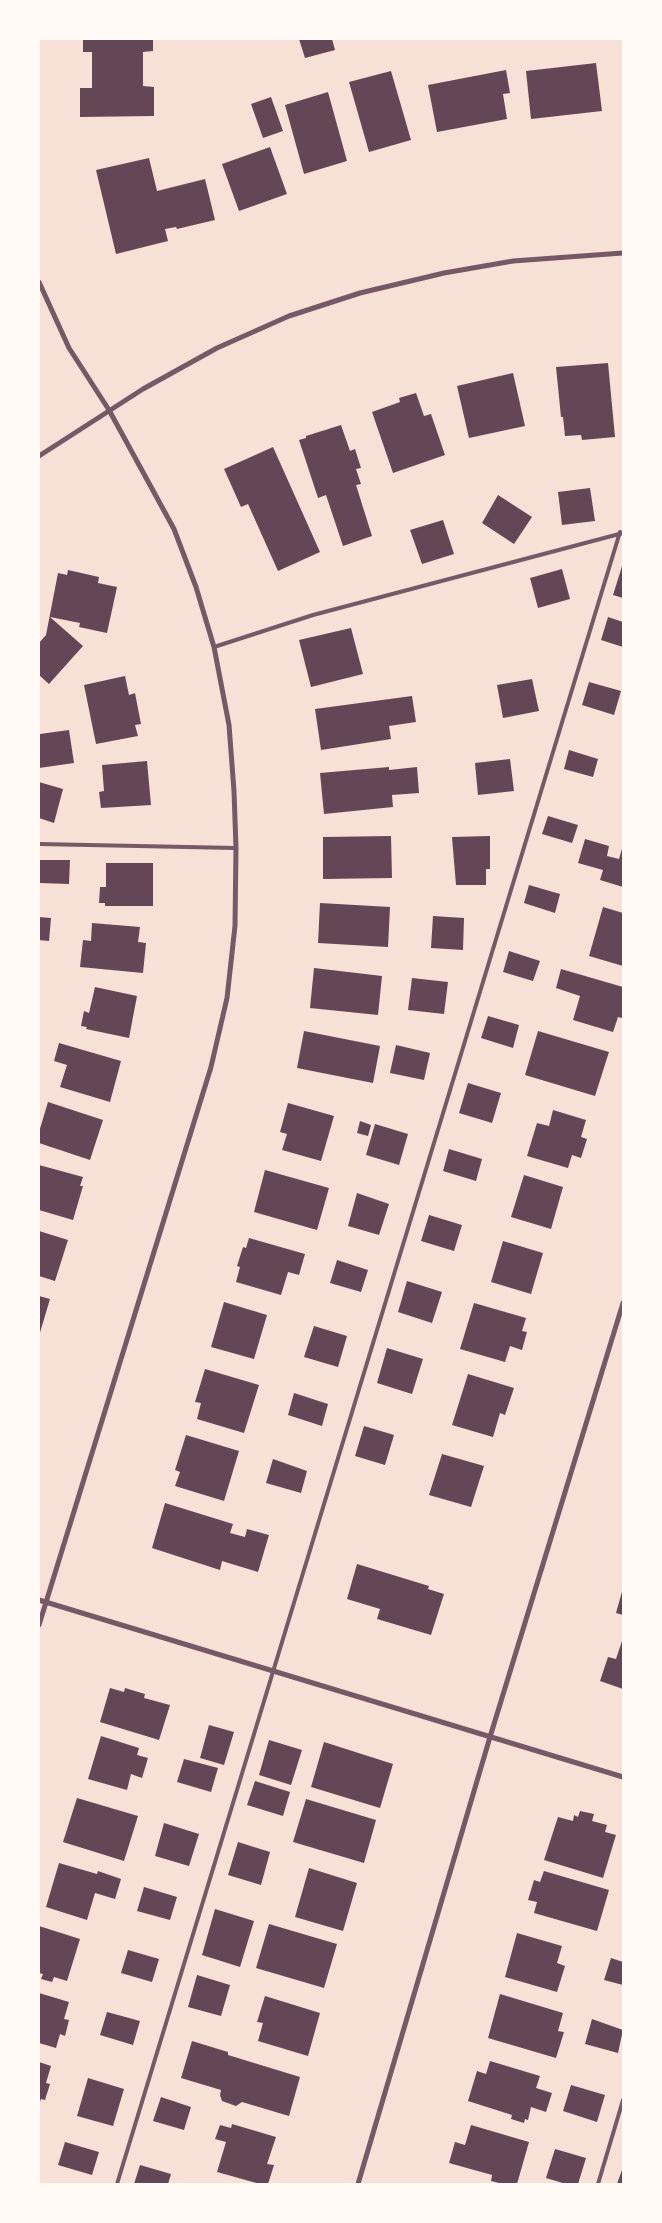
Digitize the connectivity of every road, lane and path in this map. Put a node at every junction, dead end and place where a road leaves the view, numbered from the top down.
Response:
1 (623, 253) edge
2 (39, 282) edge
3 (109, 410) junction
4 (39, 456) edge
5 (622, 532) edge
6 (214, 648) junction
7 (39, 844) edge
8 (236, 848) junction
9 (623, 1303) edge
10 (39, 1600) edge
11 (46, 1602) junction
12 (39, 1625) edge
13 (275, 1672) junction
14 (490, 1737) junction
15 (623, 1777) edge
16 (623, 2100) edge
17 (117, 2184) edge
18 (358, 2184) edge
19 (598, 2184) edge

1 - 3 street
2 - 3 street
3 - 4 street
3 - 6 street
5 - 6 lane
5 - 13 lane
6 - 8 street
7 - 8 lane
8 - 11 street
9 - 14 street
10 - 11 street
11 - 12 street
11 - 13 street
13 - 14 street
13 - 17 lane
14 - 15 street
14 - 18 street
16 - 19 lane

